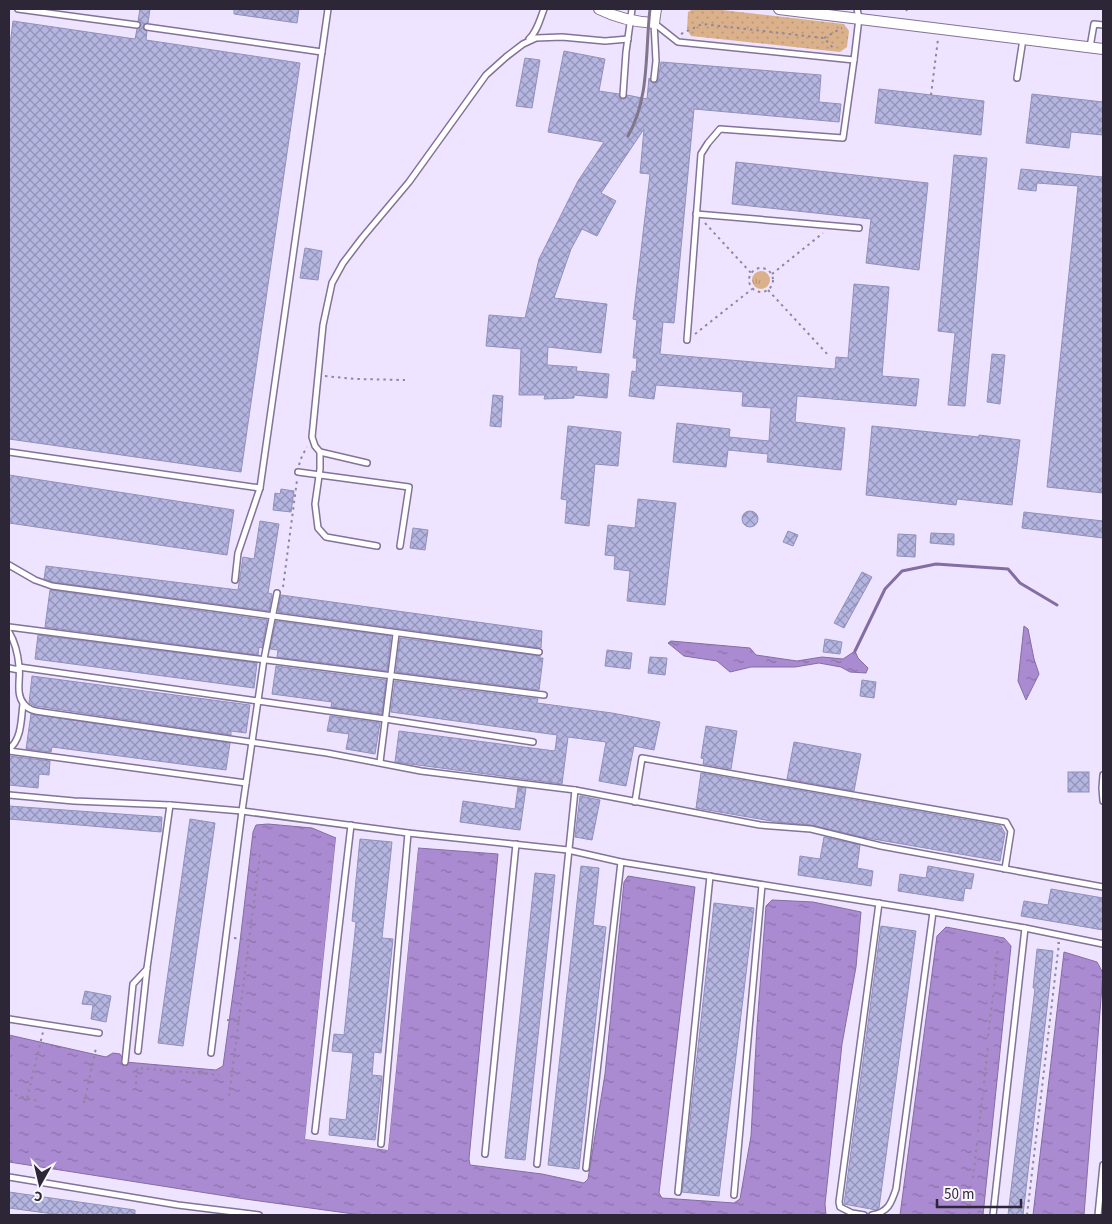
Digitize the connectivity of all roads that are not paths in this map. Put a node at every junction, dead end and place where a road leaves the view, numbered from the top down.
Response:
1 (18, 9) edge
2 (328, 9) edge
3 (544, 9) edge
4 (600, 9) edge
5 (632, 9) edge
6 (656, 9) edge
7 (779, 9) edge
8 (858, 13) edge
9 (631, 20) junction
10 (654, 23) junction
11 (137, 25) dead end
12 (1103, 25) edge
13 (147, 27) dead end
14 (628, 39) junction
15 (1023, 39) junction
16 (523, 44) junction
17 (1090, 47) junction
18 (1103, 49) edge
19 (322, 52) junction
20 (854, 60) junction
21 (1017, 78) dead end
22 (654, 79) dead end
23 (623, 95) dead end
24 (696, 214) junction
25 (859, 228) dead end
26 (687, 340) road end
27 (9, 452) edge
28 (320, 452) junction
29 (366, 463) dead end
30 (298, 472) road end
31 (319, 475) junction
32 (260, 488) junction
33 (377, 546) dead end
34 (400, 546) dead end
35 (9, 565) edge
36 (235, 580) dead end
37 (277, 593) road end
38 (273, 617) junction
39 (9, 627) edge
40 (9, 632) edge
41 (396, 634) junction
42 (539, 652) dead end
43 (264, 659) junction
44 (9, 668) edge
45 (19, 668) junction
46 (390, 677) junction
47 (544, 695) dead end
48 (258, 701) junction
49 (23, 704) junction
50 (385, 719) junction
51 (252, 742) junction
52 (533, 742) dead end
53 (9, 750) edge
54 (380, 762) junction
55 (1103, 775) edge
56 (246, 783) junction
57 (575, 790) junction
58 (9, 795) edge
59 (1103, 801) edge
60 (635, 802) junction
61 (170, 805) junction
62 (242, 811) junction
63 (351, 825) junction
64 (408, 833) junction
65 (516, 844) junction
66 (568, 850) junction
67 (621, 862) junction
68 (1005, 869) junction
69 (710, 876) junction
70 (762, 885) junction
71 (1103, 886) edge
72 (879, 903) junction
73 (934, 912) junction
74 (1025, 928) junction
75 (1103, 944) edge
76 (147, 968) junction
77 (9, 1019) edge
78 (99, 1033) dead end
79 (138, 1051) dead end
80 (211, 1053) dead end
81 (125, 1062) dead end
82 (315, 1131) dead end
83 (381, 1144) dead end
84 (485, 1154) dead end
85 (537, 1164) dead end
86 (1103, 1165) edge
87 (586, 1168) dead end
88 (9, 1178) edge
89 (678, 1192) dead end
90 (734, 1195) dead end
91 (259, 1215) edge
92 (864, 1215) edge
93 (872, 1215) edge
94 (993, 1215) edge
95 (1098, 1215) edge

1 - 11 lane
2 - 19 lane
3 - 16 lane
4 - 9 street
5 - 9 lane
6 - 10 street
7 - 8 street
8 - 15 street
8 - 20 lane
9 - 10 street
9 - 14 lane
10 - 20 lane
10 - 22 lane
12 - 17 lane
13 - 19 lane
14 - 16 lane
14 - 23 lane
15 - 17 street
15 - 21 lane
16 - 28 lane
17 - 18 street
19 - 32 lane
20 - 24 lane
24 - 25 lane
24 - 26 lane
27 - 32 lane
28 - 29 lane
28 - 31 lane
30 - 31 lane
31 - 33 lane
31 - 34 lane
32 - 36 lane
35 - 38 lane
37 - 38 lane
38 - 41 lane
38 - 43 lane
39 - 43 lane
40 - 45 lane
41 - 42 lane
41 - 46 lane
43 - 46 lane
43 - 48 lane
44 - 45 lane
45 - 48 lane
45 - 49 lane
46 - 47 lane
46 - 50 lane
48 - 50 lane
48 - 51 lane
49 - 51 lane
49 - 53 lane
50 - 52 lane
50 - 54 lane
51 - 54 lane
51 - 56 lane
53 - 56 lane
54 - 57 lane
55 - 59 lane
56 - 62 lane
57 - 60 lane
57 - 66 lane
58 - 61 lane
60 - 68 lane
60 - 68 lane
61 - 62 lane
61 - 76 lane
62 - 63 lane
62 - 80 lane
63 - 64 lane
63 - 82 lane
64 - 65 lane
64 - 83 lane
65 - 66 lane
65 - 84 lane
66 - 67 lane
66 - 85 lane
67 - 69 lane
67 - 87 lane
68 - 71 lane
69 - 70 lane
69 - 89 lane
70 - 72 lane
70 - 90 lane
72 - 73 lane
72 - 92 lane
73 - 74 lane
73 - 93 lane
74 - 75 lane
74 - 94 lane
76 - 79 lane
76 - 81 lane
77 - 78 lane
86 - 95 lane
88 - 91 lane

